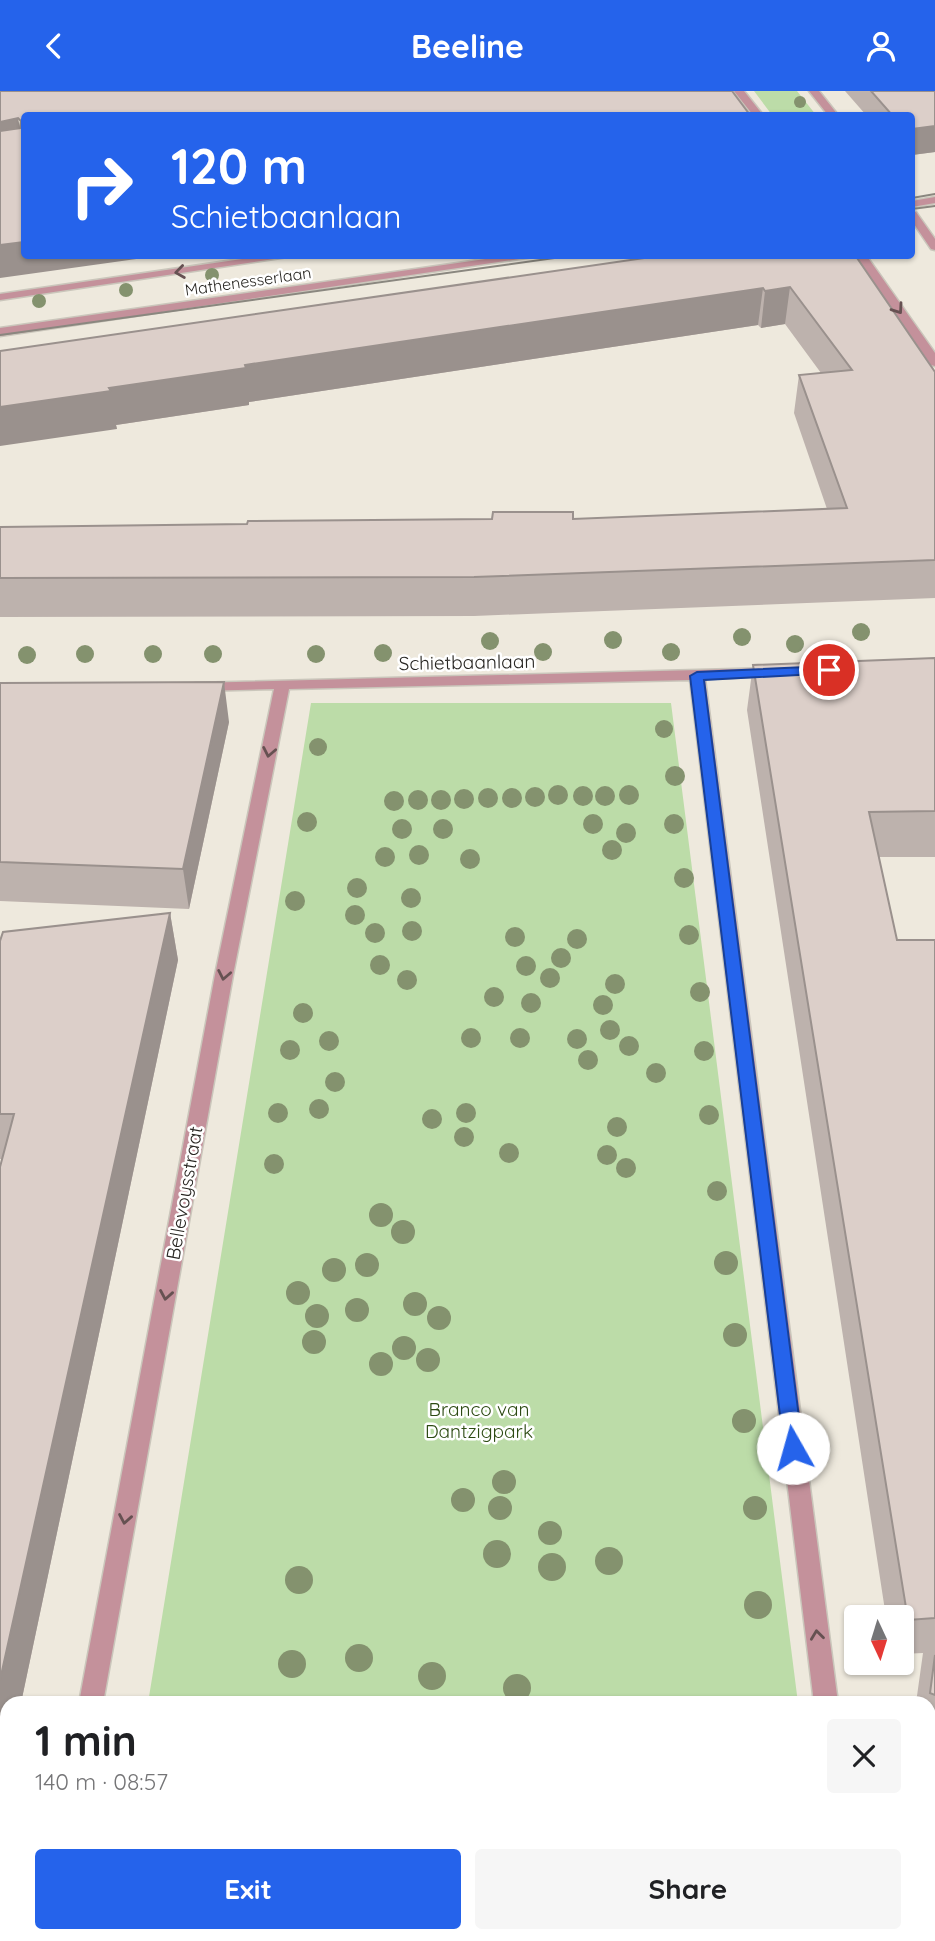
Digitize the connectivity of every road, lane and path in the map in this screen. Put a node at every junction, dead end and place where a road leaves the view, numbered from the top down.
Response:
1 (739, 91) edge
2 (814, 91) edge
3 (756, 112) edge
4 (831, 112) edge
5 (935, 200) edge
6 (915, 203) edge
7 (915, 218) edge
8 (935, 247) edge
9 (268, 259) edge
10 (513, 259) edge
11 (863, 259) edge
12 (0, 297) edge
13 (0, 331) edge
14 (935, 362) edge
15 (789, 672) edge
16 (697, 676) junction
17 (282, 685) junction
18 (188, 686) edge
19 (93, 1696) edge
20 (825, 1696) edge

1 - 3 street
2 - 4 street
5 - 6 street
7 - 8 street
9 -> 12 street, Mathenesserlaan
10 - 13 street, Mathenesserlaan
11 -> 14 street
15 - 16 street, Schietbaanlaan
16 - 17 street, Schietbaanlaan
20 -> 16 street
17 - 18 street, Schietbaanlaan
17 -> 19 street, Bellevoysstraat

